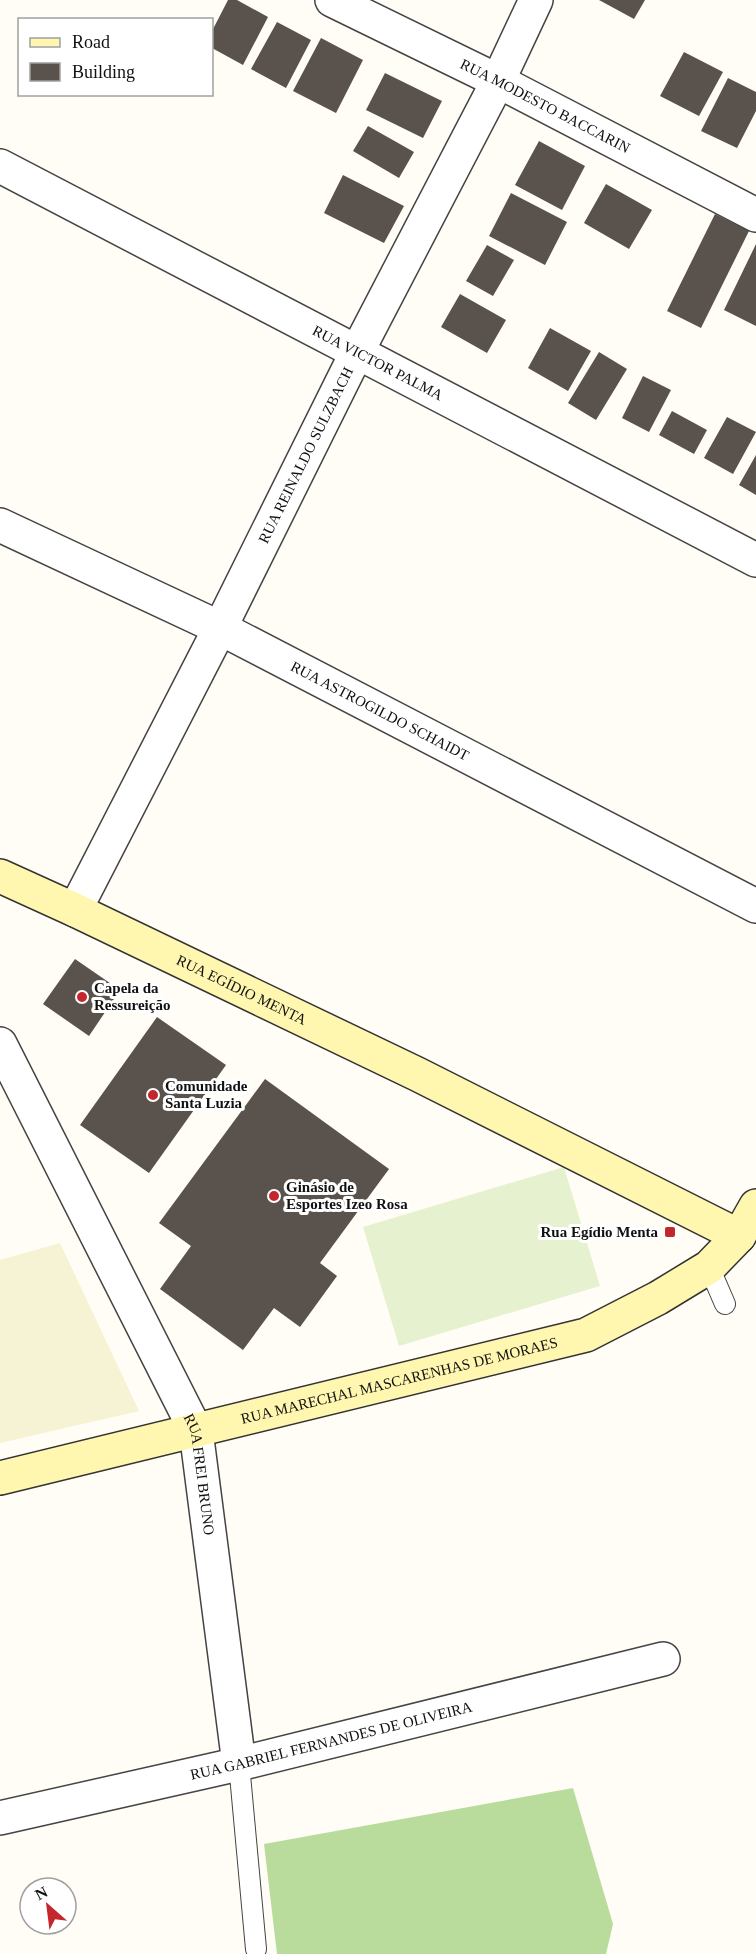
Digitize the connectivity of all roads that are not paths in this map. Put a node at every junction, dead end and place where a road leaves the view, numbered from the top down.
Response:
1 (332, 0) edge
2 (536, 0) edge
3 (498, 81) junction
4 (0, 165) edge
5 (756, 215) edge
6 (357, 352) junction
7 (0, 525) edge
8 (756, 560) edge
9 (220, 628) junction
10 (0, 876) edge
11 (756, 906) edge
12 (75, 909) junction
13 (0, 1044) edge
14 (756, 1206) edge
15 (748, 1240) edge
16 (709, 1266) junction
17 (724, 1304) dead end
18 (196, 1431) junction
19 (0, 1478) edge
20 (663, 1659) dead end
21 (238, 1764) junction
22 (0, 1818) edge
23 (256, 1949) dead end

1 - 3 street, RUA MODESTO BACCARIN
2 - 3 street, RUA REINALDO SULZBACH
3 - 5 street, RUA MODESTO BACCARIN
3 - 6 street, RUA REINALDO SULZBACH
4 - 6 street, RUA VICTOR PALMA
6 - 8 street, RUA VICTOR PALMA
6 - 9 street, RUA REINALDO SULZBACH
7 - 9 street, RUA ASTROGILDO SCHAIDT
9 - 11 street, RUA ASTROGILDO SCHAIDT
9 - 12 street, RUA REINALDO SULZBACH
10 - 12 street, RUA EGÍDIO MENTA
12 - 15 street, RUA EGÍDIO MENTA
13 - 18 street, RUA FREI BRUNO
14 - 15 street, RUA MARECHAL MASCARENHAS DE MORAES
15 - 16 street, RUA MARECHAL MASCARENHAS DE MORAES
16 - 17 lane
16 - 18 street, RUA MARECHAL MASCARENHAS DE MORAES
18 - 19 street, RUA MARECHAL MASCARENHAS DE MORAES
18 - 21 street, RUA FREI BRUNO
20 - 21 street, RUA GABRIEL FERNANDES DE OLIVEIRA
21 - 22 street, RUA GABRIEL FERNANDES DE OLIVEIRA
21 - 23 lane, RUA FREI BRUNO

